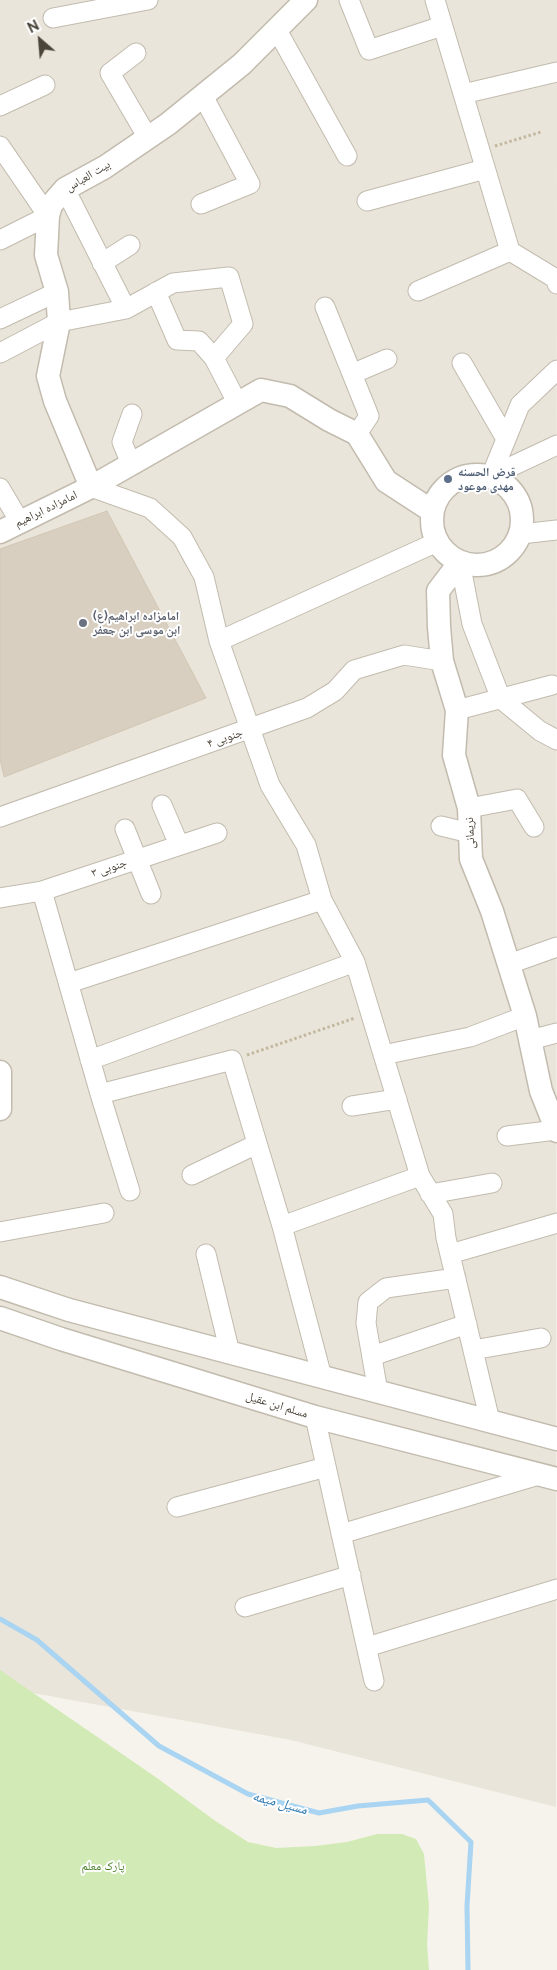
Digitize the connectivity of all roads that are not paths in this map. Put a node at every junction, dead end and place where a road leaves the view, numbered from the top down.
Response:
1 (148, 0) edge
2 (306, 0) edge
3 (349, 0) edge
4 (435, 0) edge
5 (53, 18) dead end
6 (442, 26) junction
7 (277, 30) junction
8 (136, 53) dead end
9 (557, 72) edge
10 (45, 85) dead end
11 (463, 94) junction
12 (202, 96) junction
13 (0, 106) edge
14 (148, 138) junction
15 (2, 154) edge
16 (347, 156) dead end
17 (485, 169) junction
18 (65, 189) junction
19 (367, 201) dead end
20 (201, 204) dead end
21 (48, 216) junction
22 (0, 240) edge
23 (130, 245) dead end
24 (510, 251) junction
25 (102, 263) junction
26 (557, 280) edge
27 (418, 291) dead end
28 (57, 292) junction
29 (156, 292) junction
30 (325, 307) dead end
31 (126, 309) junction
32 (0, 318) edge
33 (59, 322) junction
34 (0, 353) edge
35 (214, 358) junction
36 (387, 359) dead end
37 (462, 363) dead end
38 (557, 370) edge
39 (352, 374) junction
40 (238, 404) junction
41 (132, 414) dead end
42 (357, 434) junction
43 (506, 439) junction
44 (557, 445) edge
45 (131, 464) junction
46 (491, 476) junction
47 (91, 486) junction
48 (0, 488) edge
49 (432, 511) junction
50 (10, 527) edge
51 (557, 530) edge
52 (521, 534) junction
53 (437, 542) junction
54 (460, 562) junction
55 (219, 641) junction
56 (442, 661) junction
57 (552, 685) dead end
58 (500, 699) junction
59 (457, 710) junction
60 (250, 729) junction
61 (557, 740) edge
62 (162, 805) dead end
63 (469, 808) junction
64 (0, 817) edge
65 (440, 826) dead end
66 (534, 827) dead end
67 (125, 829) dead end
68 (217, 833) dead end
69 (470, 833) junction
70 (179, 845) junction
71 (138, 859) junction
72 (42, 891) junction
73 (152, 894) dead end
74 (0, 898) edge
75 (322, 900) junction
76 (557, 947) edge
77 (355, 962) junction
78 (509, 964) junction
79 (69, 983) junction
80 (525, 1016) junction
81 (557, 1033) edge
82 (530, 1040) junction
83 (383, 1055) junction
84 (90, 1060) junction
85 (0, 1072) edge
86 (100, 1094) junction
87 (397, 1099) junction
88 (352, 1106) dead end
89 (0, 1109) edge
90 (557, 1131) edge
91 (507, 1136) dead end
92 (257, 1144) junction
93 (192, 1175) dead end
94 (420, 1176) junction
95 (492, 1183) dead end
96 (130, 1191) dead end
97 (430, 1194) junction
98 (104, 1213) dead end
99 (557, 1222) edge
100 (282, 1226) junction
101 (0, 1232) edge
102 (206, 1254) dead end
103 (450, 1254) junction
104 (456, 1278) junction
105 (0, 1287) edge
106 (69, 1310) junction
107 (0, 1318) edge
108 (466, 1324) junction
109 (542, 1338) dead end
110 (61, 1339) junction
111 (473, 1350) junction
112 (230, 1353) junction
113 (372, 1356) junction
114 (322, 1377) junction
115 (378, 1392) junction
116 (315, 1417) junction
117 (490, 1422) junction
118 (557, 1439) edge
119 (326, 1467) junction
120 (548, 1477) edge
121 (177, 1507) dead end
122 (342, 1534) junction
123 (350, 1575) junction
124 (557, 1589) edge
125 (245, 1607) dead end
126 (367, 1647) junction
127 (374, 1681) dead end

1 - 5 street
2 - 7 street, بیت العباس
3 - 6 street
4 - 6 street
6 - 11 street
7 - 12 street, بیت العباس
7 - 16 street
8 - 14 street
9 - 11 street
10 - 13 street
11 - 17 street
12 - 14 street, بیت العباس
12 - 20 street
14 - 18 street, بیت العباس
15 - 21 street
17 - 19 street
17 - 24 street
18 - 21 street, بیت العباس
18 - 25 street
21 - 22 street
21 - 28 street, بیت العباس
23 - 25 street
24 - 26 street
24 - 27 street
25 - 31 street
28 - 32 street
28 - 33 street, بیت العباس
29 - 31 street
29 - 35 street
29 - 35 street
30 - 39 street
31 - 33 street
33 - 34 street
33 - 47 street, بیت العباس
35 - 40 street
36 - 39 street
37 - 43 street
38 - 43 street
39 - 42 street
40 - 42 street, امامزاده ابراهیم
40 - 45 street, امامزاده ابراهیم
41 - 45 street
42 - 49 street
43 - 46 street
44 - 46 street
45 - 47 street, امامزاده ابراهیم
46 - 49 street
46 - 52 street
47 - 50 street, امامزاده ابراهیم
47 - 55 street
48 - 50 street
49 - 53 street
51 - 52 street
52 - 54 street
53 - 54 street
53 - 55 street
54 - 56 street, نریمانی
54 - 58 street
55 - 60 street
56 - 59 street, نریمانی
56 - 60 street, ۴ جنوبی
57 - 58 street
58 - 59 street
58 - 61 street
59 - 63 street, نریمانی
60 - 64 street, ۴ جنوبی
60 - 75 street
62 - 70 street
63 - 66 street
63 - 69 street, نریمانی
65 - 69 street
67 - 71 street
68 - 70 street, ۳ جنوبی
69 - 78 street, نریمانی
70 - 71 street, ۳ جنوبی
71 - 72 street, ۳ جنوبی
71 - 73 street
72 - 74 street, ۳ جنوبی
72 - 79 street
75 - 77 street
75 - 79 street
76 - 78 street
77 - 83 street
77 - 84 street
78 - 80 street, نریمانی
79 - 84 street
80 - 82 street, نریمانی
80 - 83 street
81 - 82 street
82 - 90 street, نریمانی
83 - 87 street
84 - 86 street
85 - 89 street
86 - 92 street
86 - 96 street
87 - 88 street
87 - 94 street
90 - 91 street
92 - 93 street
92 - 100 street
94 - 97 street
94 - 100 street
95 - 97 street
97 - 103 street
98 - 101 street
99 - 103 street
100 - 114 street
102 - 112 street
103 - 104 street
104 - 108 street
104 - 113 street
105 - 106 street
106 - 110 street
106 - 112 street
107 - 110 street, مسلم ابن عقیل
108 - 111 street
108 - 113 street
109 - 111 street
110 - 116 street, مسلم ابن عقیل
111 - 117 street
112 - 114 street
113 - 115 street
114 - 115 street
115 - 117 street
116 - 119 street
116 - 120 street, مسلم ابن عقیل
117 - 118 street
119 - 121 street
119 - 122 street
120 - 122 street
122 - 123 street
123 - 125 street
123 - 126 street
124 - 126 street
126 - 127 street

